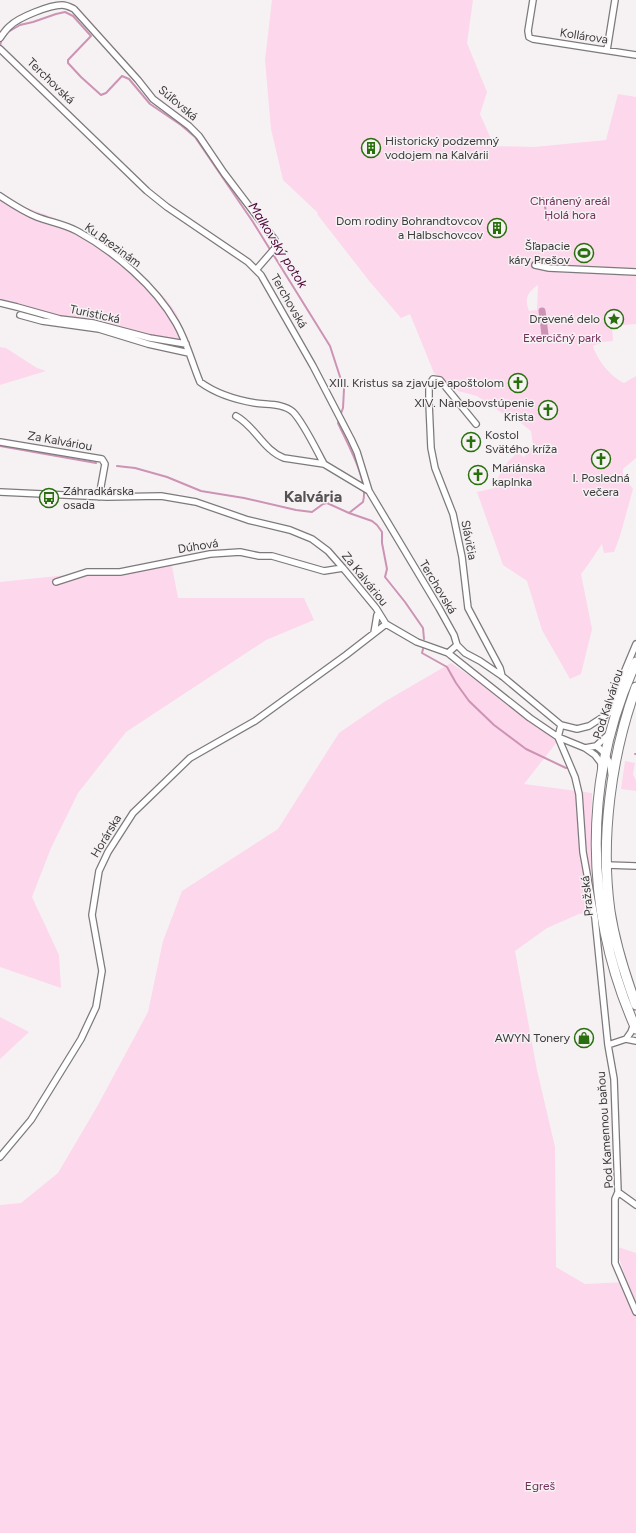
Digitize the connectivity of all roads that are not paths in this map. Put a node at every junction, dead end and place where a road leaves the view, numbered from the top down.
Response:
1 (533, 0) edge
2 (615, 0) edge
3 (0, 38) edge
4 (1, 49) edge
5 (607, 50) junction
6 (636, 55) edge
7 (0, 196) edge
8 (535, 266) dead end
9 (256, 270) junction
10 (636, 272) edge
11 (0, 303) edge
12 (20, 315) dead end
13 (186, 344) junction
14 (189, 353) junction
15 (236, 416) dead end
16 (476, 424) dead end
17 (0, 442) edge
18 (324, 464) junction
19 (364, 489) junction
20 (0, 492) edge
21 (98, 497) junction
22 (343, 568) junction
23 (56, 582) dead end
24 (377, 615) dead end
25 (386, 624) junction
26 (374, 633) junction
27 (457, 644) junction
28 (636, 644) edge
29 (448, 653) junction
30 (636, 662) edge
31 (502, 676) junction
32 (636, 687) edge
33 (561, 725) junction
34 (611, 732) junction
35 (558, 737) junction
36 (619, 745) junction
37 (579, 746) junction
38 (596, 746) junction
39 (585, 748) junction
40 (565, 753) junction
41 (595, 755) junction
42 (605, 755) junction
43 (602, 769) junction
44 (612, 784) junction
45 (607, 865) junction
46 (636, 866) edge
47 (636, 1005) edge
48 (635, 1026) edge
49 (626, 1039) junction
50 (636, 1041) edge
51 (608, 1045) junction
52 (0, 1157) edge
53 (618, 1192) junction
54 (636, 1205) edge
55 (636, 1312) edge

1 - 5 street, Kollárova
2 - 5 street
3 - 9 street, Súľovská
4 - 9 street, Terchovská
5 - 6 street, Kollárova
7 - 13 street, Ku Brezinám
8 - 10 street
9 - 19 street, Terchovská
11 - 13 street, Turistická
12 - 14 street, Turistická
13 - 14 street, Ku Brezinám
14 - 18 street, Ku Brezinám
15 - 18 street
16 - 31 street, Slávičia
17 - 21 street, Za Kalváriou
18 - 19 street
19 - 27 street, Terchovská
20 - 21 street, Za Kalváriou
21 - 22 street, Za Kalváriou
22 - 23 street, Dúhová
22 - 25 street, Za Kalváriou
24 - 26 street
25 - 26 street, Horárska
25 - 29 street, Za Kalváriou
26 - 52 street, Horárska
27 - 29 street
27 - 31 street, Terchovská
28 - 33 street, Pod Kalváriou
29 - 35 street, Za Kalváriou
30 - 34 main road, Pod Kalváriou
31 - 33 street, Slávičia
32 - 36 main road, Pod Kalváriou
33 - 35 street
34 - 38 street
34 - 42 main road, Pod Kalváriou
35 - 37 street, Za Kalváriou
35 - 40 street, Pod Kamennou baňou
36 - 42 street
36 - 44 main road, Pražská
37 - 39 street, Za Kalváriou
37 - 40 street
38 - 39 street
38 - 42 street
39 - 41 street
40 - 51 street, Pod Kamennou baňou
41 - 42 street
41 - 43 street
42 - 43 main road, Pražská
42 - 44 street
43 - 48 main road, Pražská
44 - 45 main road, Pražská
45 - 46 street
45 - 47 main road, Pražská
48 - 49 street
49 - 50 street
49 - 51 street
51 - 53 street, Pod Kamennou baňou
53 - 54 street, Pod Kamennou baňou
53 - 55 street

